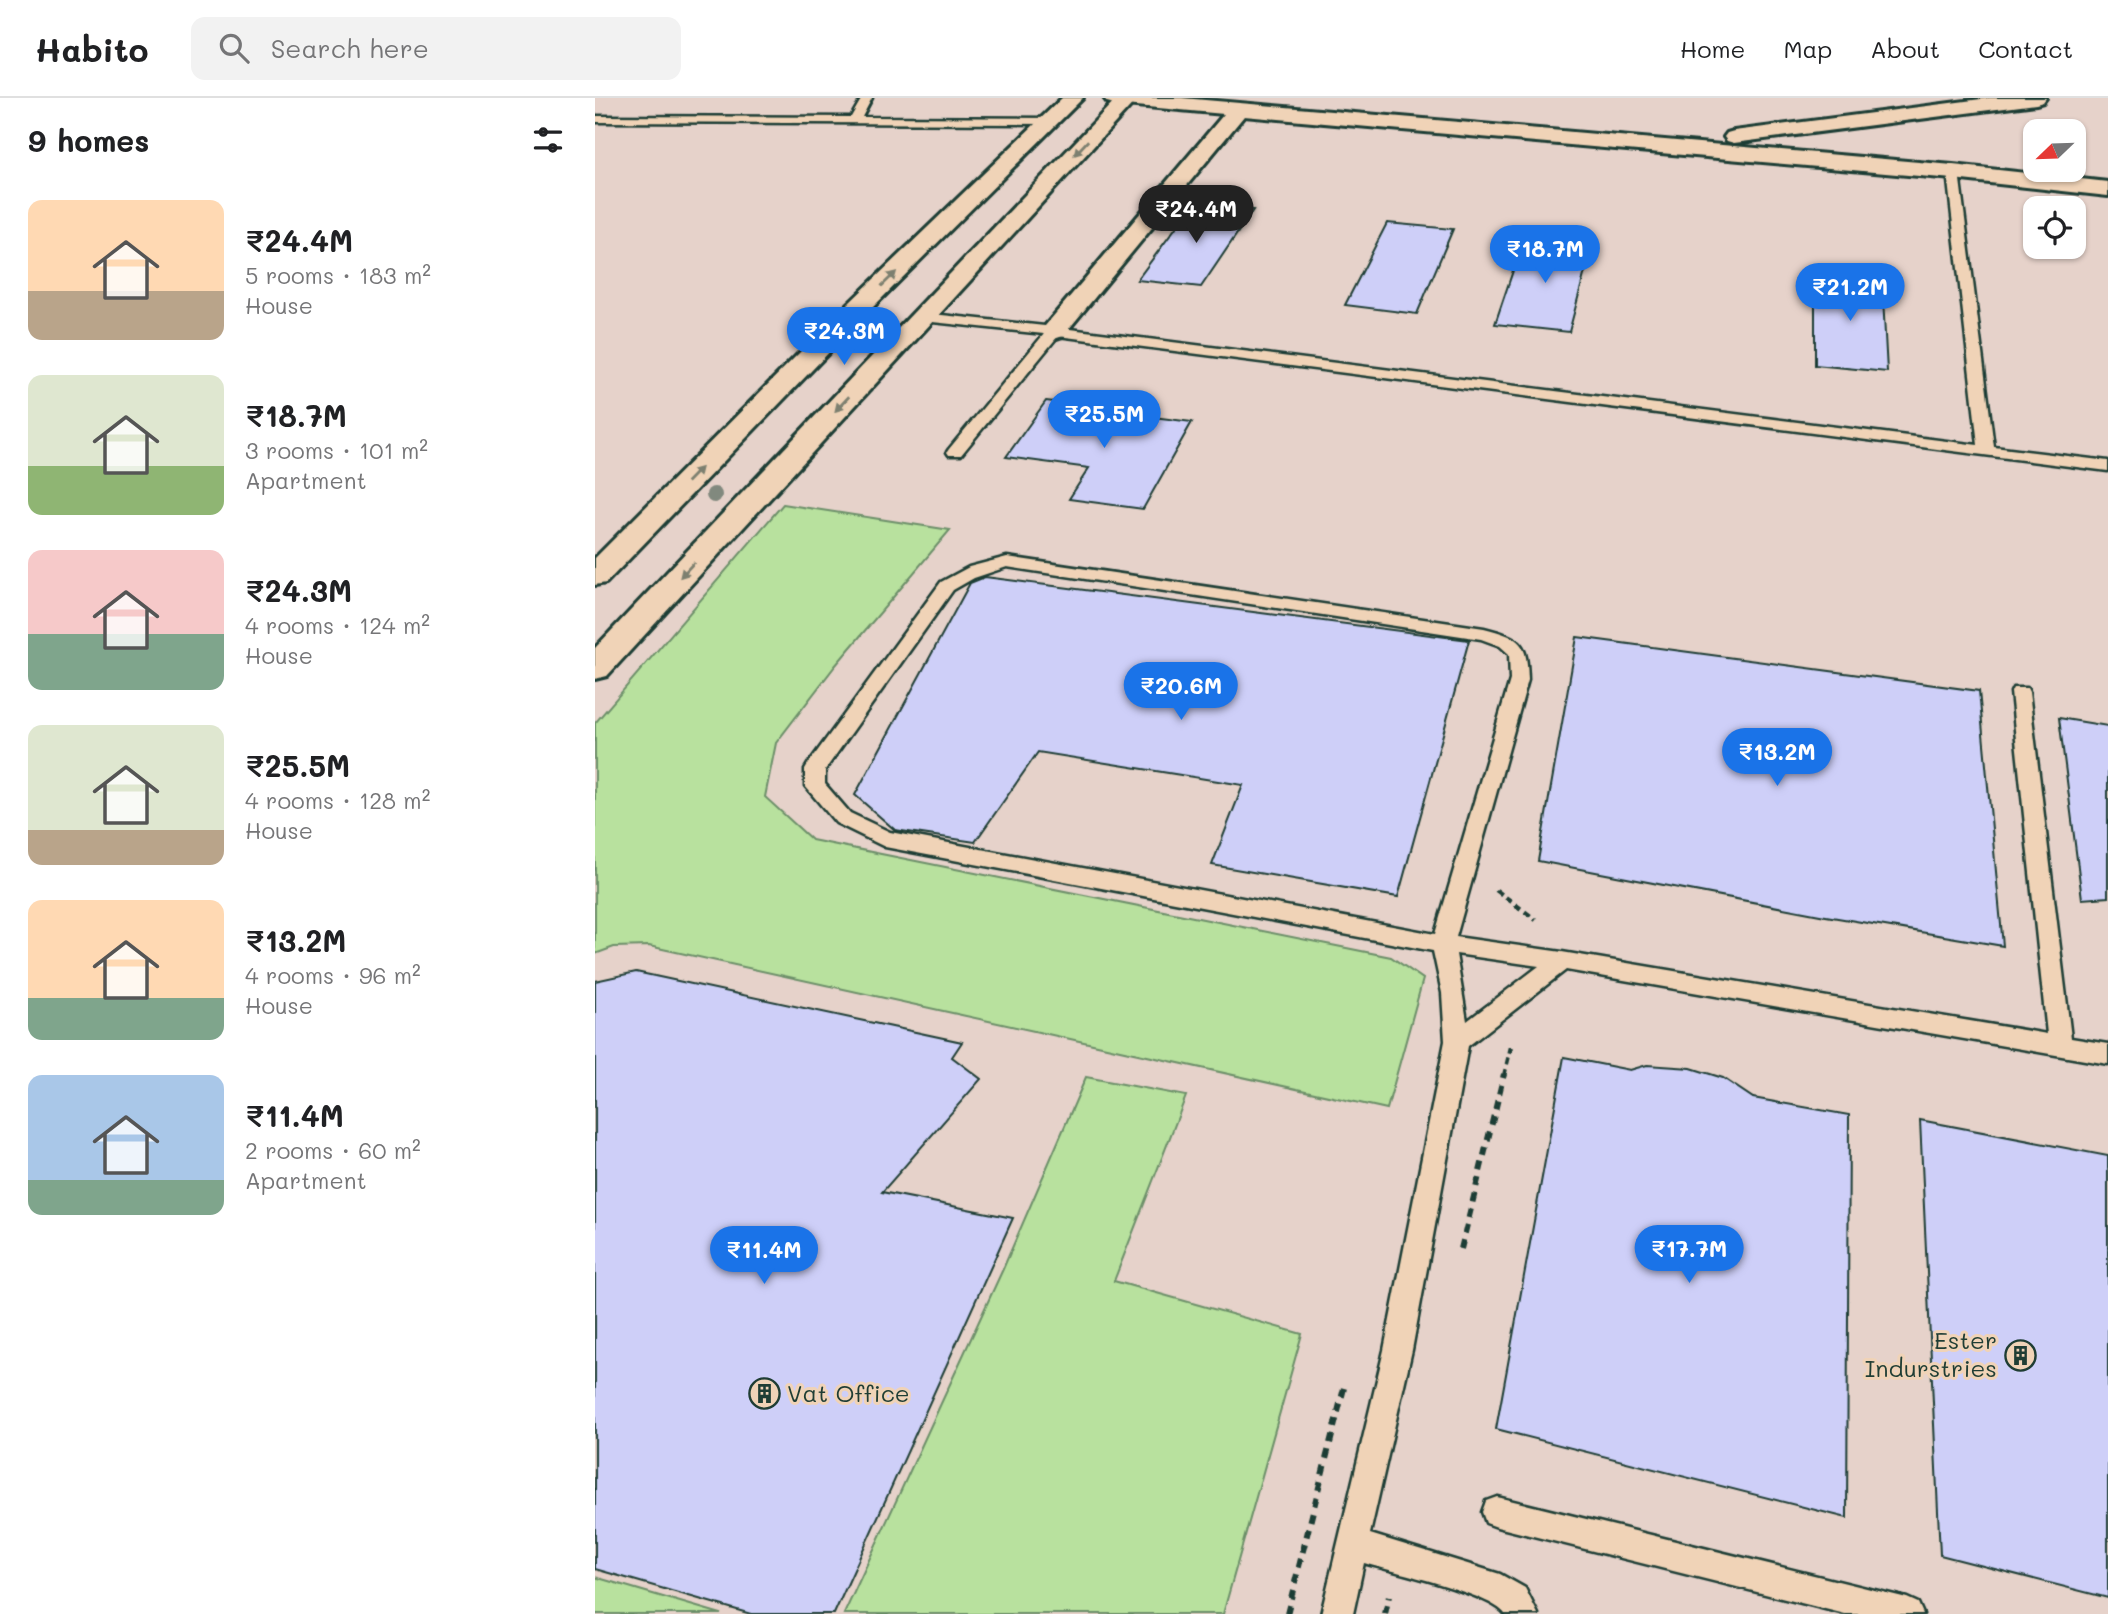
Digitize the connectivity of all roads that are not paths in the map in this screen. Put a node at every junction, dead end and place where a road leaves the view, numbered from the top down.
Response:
1 (867, 98) edge
2 (1073, 98) edge
3 (1123, 98) edge
4 (2036, 98) edge
5 (1239, 109) junction
6 (595, 119) edge
7 (855, 120) junction
8 (1050, 121) junction
9 (1659, 147) junction
10 (1953, 172) junction
11 (2108, 189) edge
12 (923, 317) junction
13 (1054, 331) junction
14 (1987, 451) junction
15 (955, 452) dead end
16 (2108, 467) edge
17 (595, 576) edge
18 (595, 668) edge
19 (2020, 692) dead end
20 (1443, 944) junction
21 (1562, 961) junction
22 (1457, 1041) junction
23 (2060, 1046) junction
24 (2108, 1054) edge
25 (1497, 1512) dead end
26 (1352, 1544) junction
27 (1337, 1614) edge
28 (1522, 1614) edge
29 (1907, 1614) edge

1 - 7 lane
2 - 8 street
3 - 5 street
3 -> 12 street
4 - 9 street
5 - 9 street
5 - 13 street
6 - 7 lane
7 - 8 lane
17 -> 8 street
9 - 10 street
10 - 11 street
10 - 14 lane
12 - 13 lane
12 -> 18 street
13 - 14 lane
13 - 15 lane
14 - 16 lane
19 - 23 lane
20 - 20 lane
20 - 21 lane
20 - 22 lane
21 - 22 lane
21 - 23 lane
22 - 26 lane
23 - 24 lane
25 - 29 lane
26 - 27 lane
26 - 28 lane

